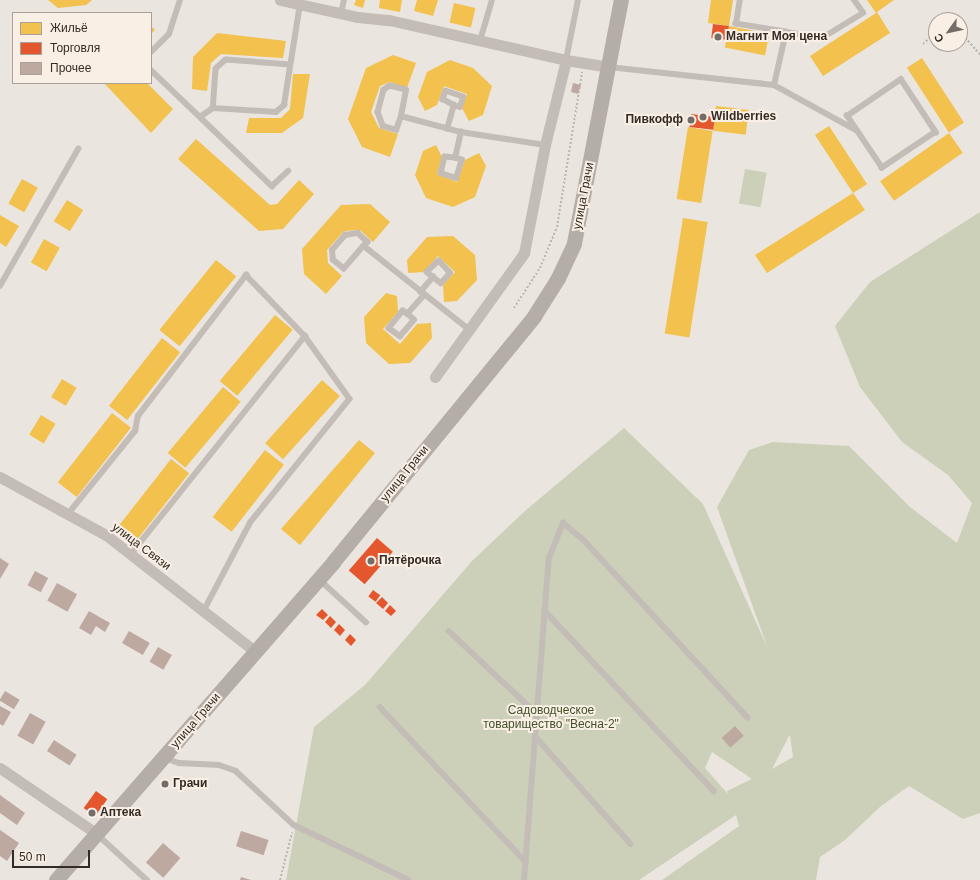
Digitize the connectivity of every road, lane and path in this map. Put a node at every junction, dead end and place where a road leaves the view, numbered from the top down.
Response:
1 (180, 0) edge
2 (280, 0) edge
3 (344, 0) edge
4 (492, 0) edge
5 (578, 0) edge
6 (621, 0) edge
7 (740, 0) edge
8 (854, 0) edge
9 (307, 4) edge
10 (341, 13) junction
11 (786, 32) junction
12 (928, 39) edge
13 (480, 41) junction
14 (968, 41) edge
15 (923, 44) dead end
16 (152, 51) edge
17 (980, 54) edge
18 (566, 60) junction
19 (583, 63) junction
20 (290, 65) junction
21 (609, 67) junction
22 (152, 71) edge
23 (774, 85) junction
24 (454, 106) dead end
25 (213, 108) junction
26 (401, 116) junction
27 (200, 117) junction
28 (447, 129) junction
29 (856, 131) junction
30 (461, 132) junction
31 (545, 145) junction
32 (78, 149) dead end
33 (455, 158) dead end
34 (288, 171) dead end
35 (364, 246) junction
36 (433, 277) dead end
37 (0, 286) edge
38 (422, 293) junction
39 (514, 308) dead end
40 (407, 314) junction
41 (470, 330) junction
42 (305, 336) junction
43 (435, 377) dead end
44 (0, 477) edge
45 (68, 514) junction
46 (131, 554) junction
47 (318, 579) junction
48 (204, 611) junction
49 (545, 611) junction
50 (366, 622) dead end
51 (449, 630) dead end
52 (256, 652) junction
53 (380, 707) dead end
54 (537, 714) junction
55 (748, 718) dead end
56 (535, 736) junction
57 (164, 757) junction
58 (0, 768) edge
59 (714, 791) dead end
60 (294, 825) junction
61 (97, 834) junction
62 (631, 844) dead end
63 (526, 862) junction
64 (56, 880) edge
65 (147, 880) edge
66 (280, 880) edge
67 (409, 880) edge
68 (524, 880) edge

1 - 16 lane
2 - 9 street
3 - 10 lane
4 - 13 lane
5 - 18 lane
6 - 21 street, улица Грачи
7 - 11 lane
8 - 11 lane
9 - 10 street
9 - 20 lane
10 - 13 street
11 - 23 lane
12 - 15 path
13 - 18 street
14 - 17 path
18 - 19 street
18 - 31 street
19 - 21 street
19 - 39 path
20 - 25 lane
20 - 25 lane
21 - 23 lane
21 - 47 street, улица Грачи
22 - 27 lane
23 - 29 lane
24 - 28 lane
25 - 27 lane
26 - 26 lane
26 - 28 lane
27 - 34 lane
28 - 30 lane
29 - 29 lane
30 - 31 lane
30 - 33 lane
31 - 41 street
32 - 37 lane
35 - 35 lane
35 - 38 lane
36 - 38 lane
38 - 40 lane
38 - 41 lane
40 - 40 lane
41 - 43 street
42 - 45 lane
42 - 46 lane
42 - 48 lane
44 - 45 street, улица Связи
45 - 46 street, улица Связи
46 - 48 street, улица Связи
47 - 50 lane
47 - 52 street, улица Грачи
48 - 52 street, улица Связи
49 - 54 lane
49 - 55 lane
49 - 59 lane
51 - 54 lane
52 - 57 street, улица Грачи
53 - 63 lane
54 - 56 lane
56 - 62 lane
56 - 63 lane
57 - 60 lane
57 - 61 street, улица Грачи
58 - 61 street
60 - 66 path
60 - 67 lane
61 - 64 street, улица Грачи
61 - 65 lane
63 - 68 lane

